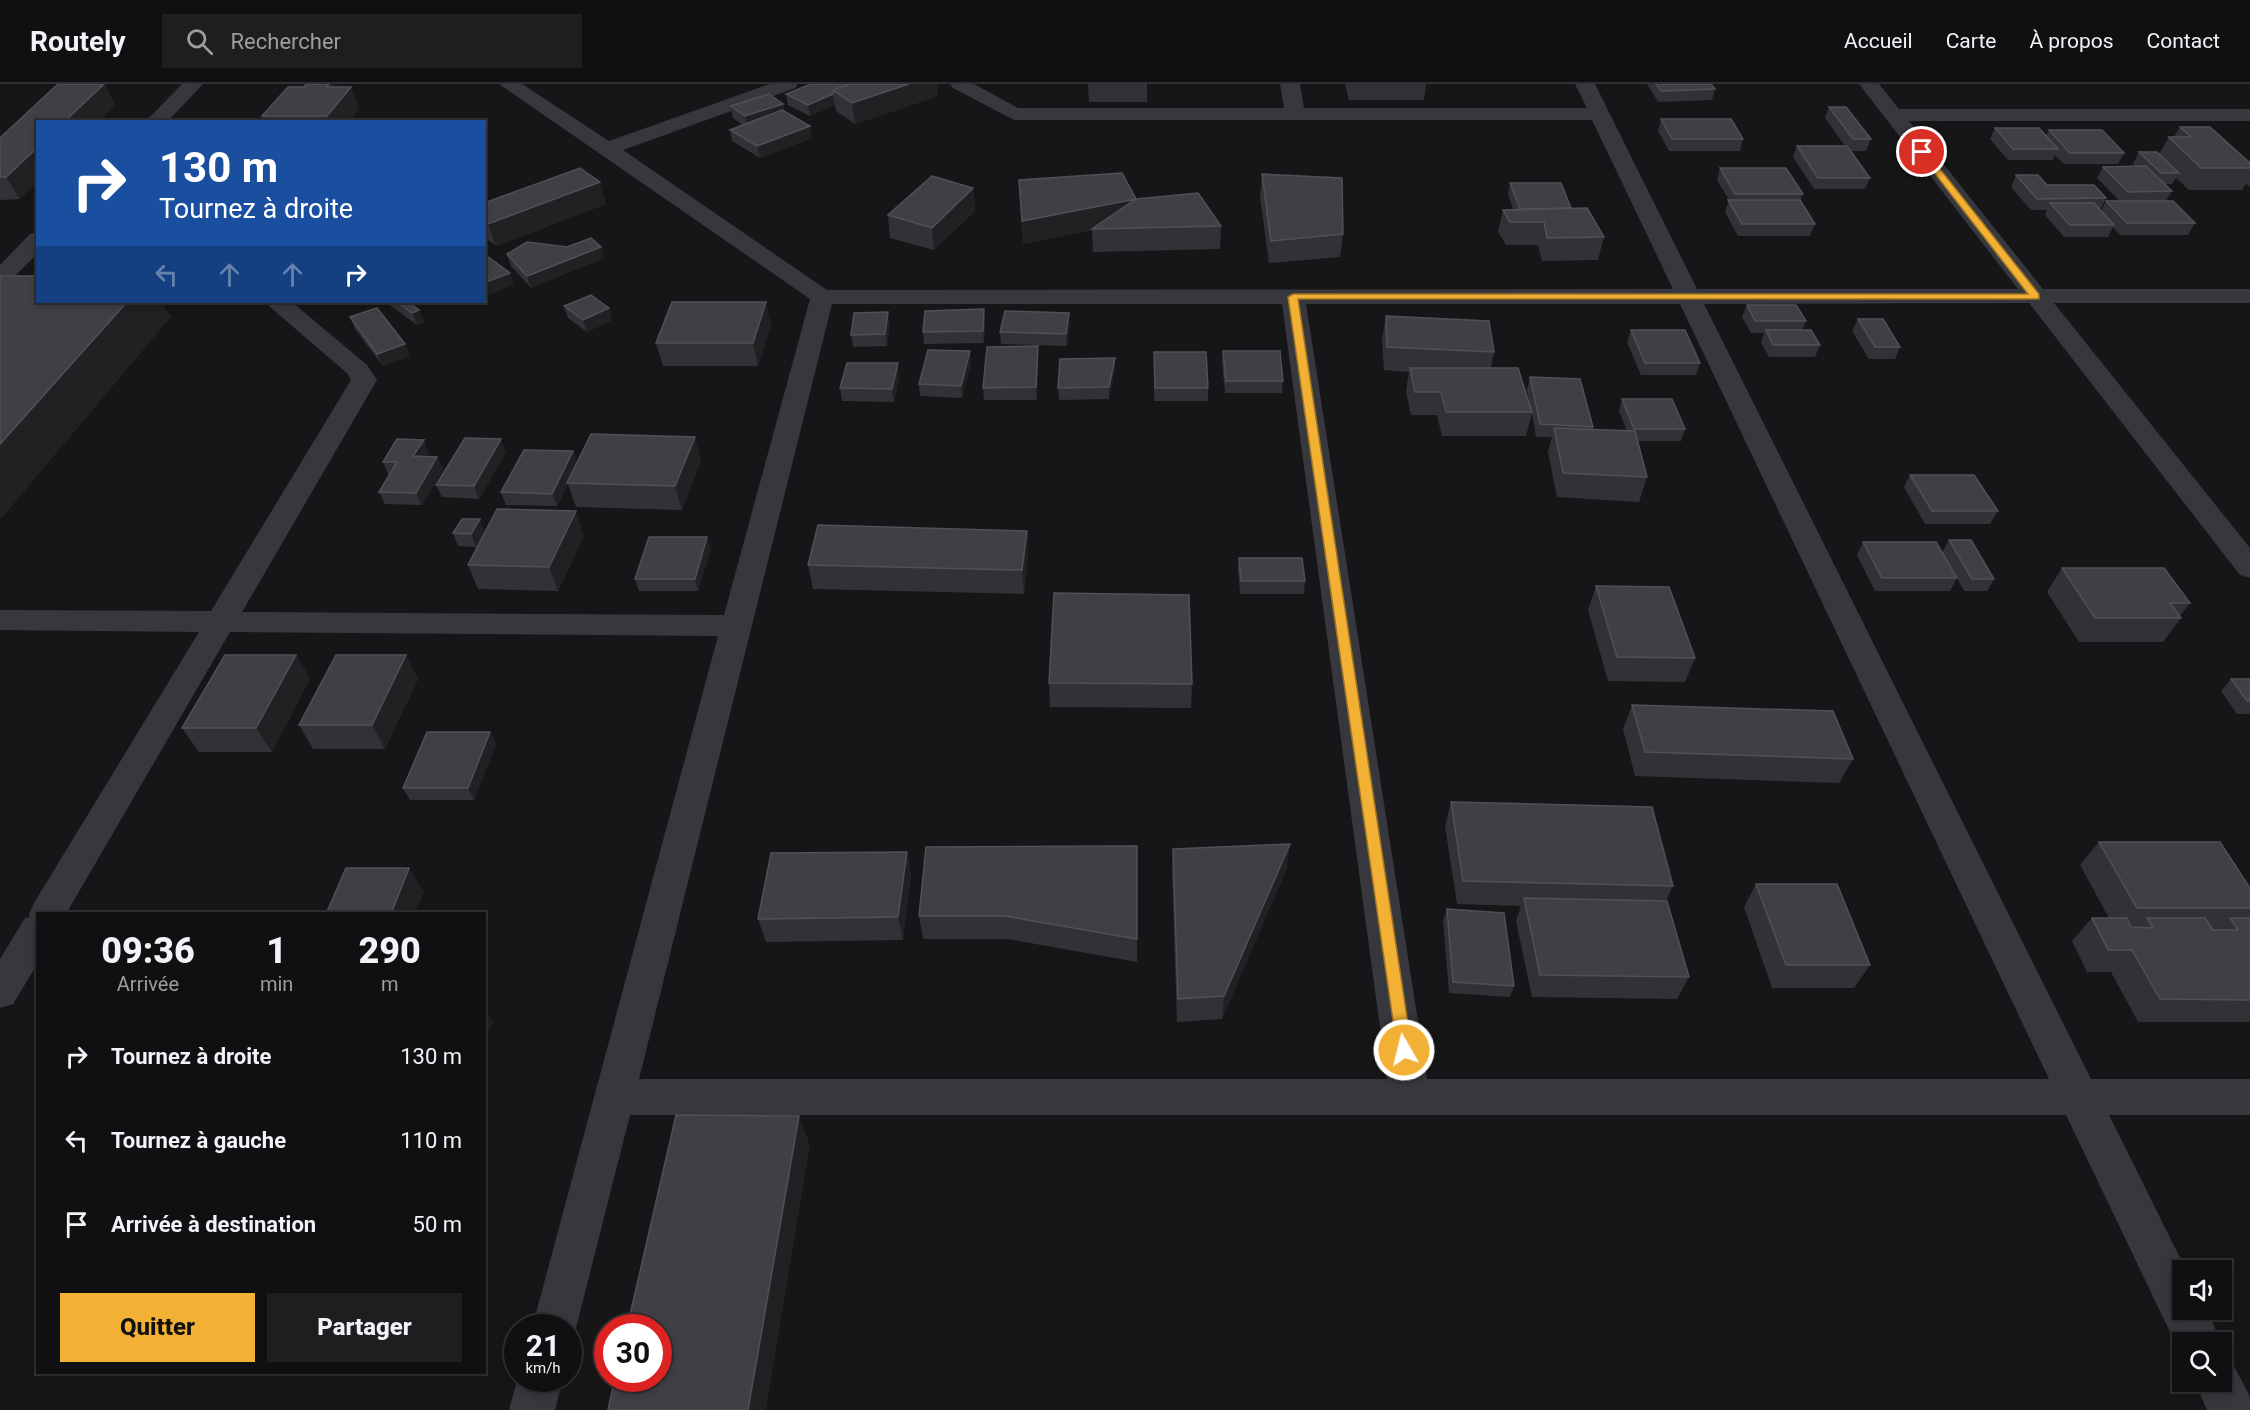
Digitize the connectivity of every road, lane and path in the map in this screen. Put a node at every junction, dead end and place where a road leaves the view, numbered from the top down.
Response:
1 (193, 84) edge
2 (509, 84) edge
3 (788, 84) edge
4 (960, 84) edge
5 (1290, 84) edge
6 (1584, 84) edge
7 (1869, 84) edge
8 (1016, 94) dead end
9 (1014, 114) junction
10 (1295, 114) junction
11 (1599, 114) junction
12 (2250, 115) edge
13 (1893, 116) junction
14 (157, 120) edge
15 (608, 148) junction
16 (36, 241) edge
17 (0, 278) edge
18 (2250, 296) edge
19 (822, 297) junction
20 (1293, 297) junction
21 (1688, 297) junction
22 (2036, 297) junction
23 (279, 303) edge
24 (2250, 568) edge
25 (0, 620) edge
26 (221, 622) junction
27 (736, 626) junction
28 (48, 912) edge
29 (36, 932) edge
30 (0, 992) edge
31 (614, 1097) junction
32 (1410, 1097) junction
33 (2079, 1097) junction
34 (2250, 1097) edge
35 (2172, 1287) edge
36 (558, 1314) edge
37 (536, 1392) edge
38 (2223, 1392) edge
39 (532, 1410) edge
40 (2232, 1410) edge

1 - 14 street
2 - 15 street
3 - 15 street
4 - 9 street
5 - 10 street
6 - 11 street
7 - 13 street
8 - 9 street
9 - 10 street
10 - 11 street
11 - 21 street
12 - 13 street
13 - 22 street
15 - 19 street
16 - 17 street
18 - 22 street
19 - 20 street
19 - 27 street
20 - 21 street
20 - 32 street
21 - 22 street
21 - 33 street
22 - 24 street
23 - 26 street
25 - 26 street
26 - 27 street
26 - 28 street
27 - 31 street
29 - 30 street
31 - 32 street
31 - 36 street
32 - 33 street
33 - 34 street
33 - 35 street
37 - 39 street
38 - 40 street

